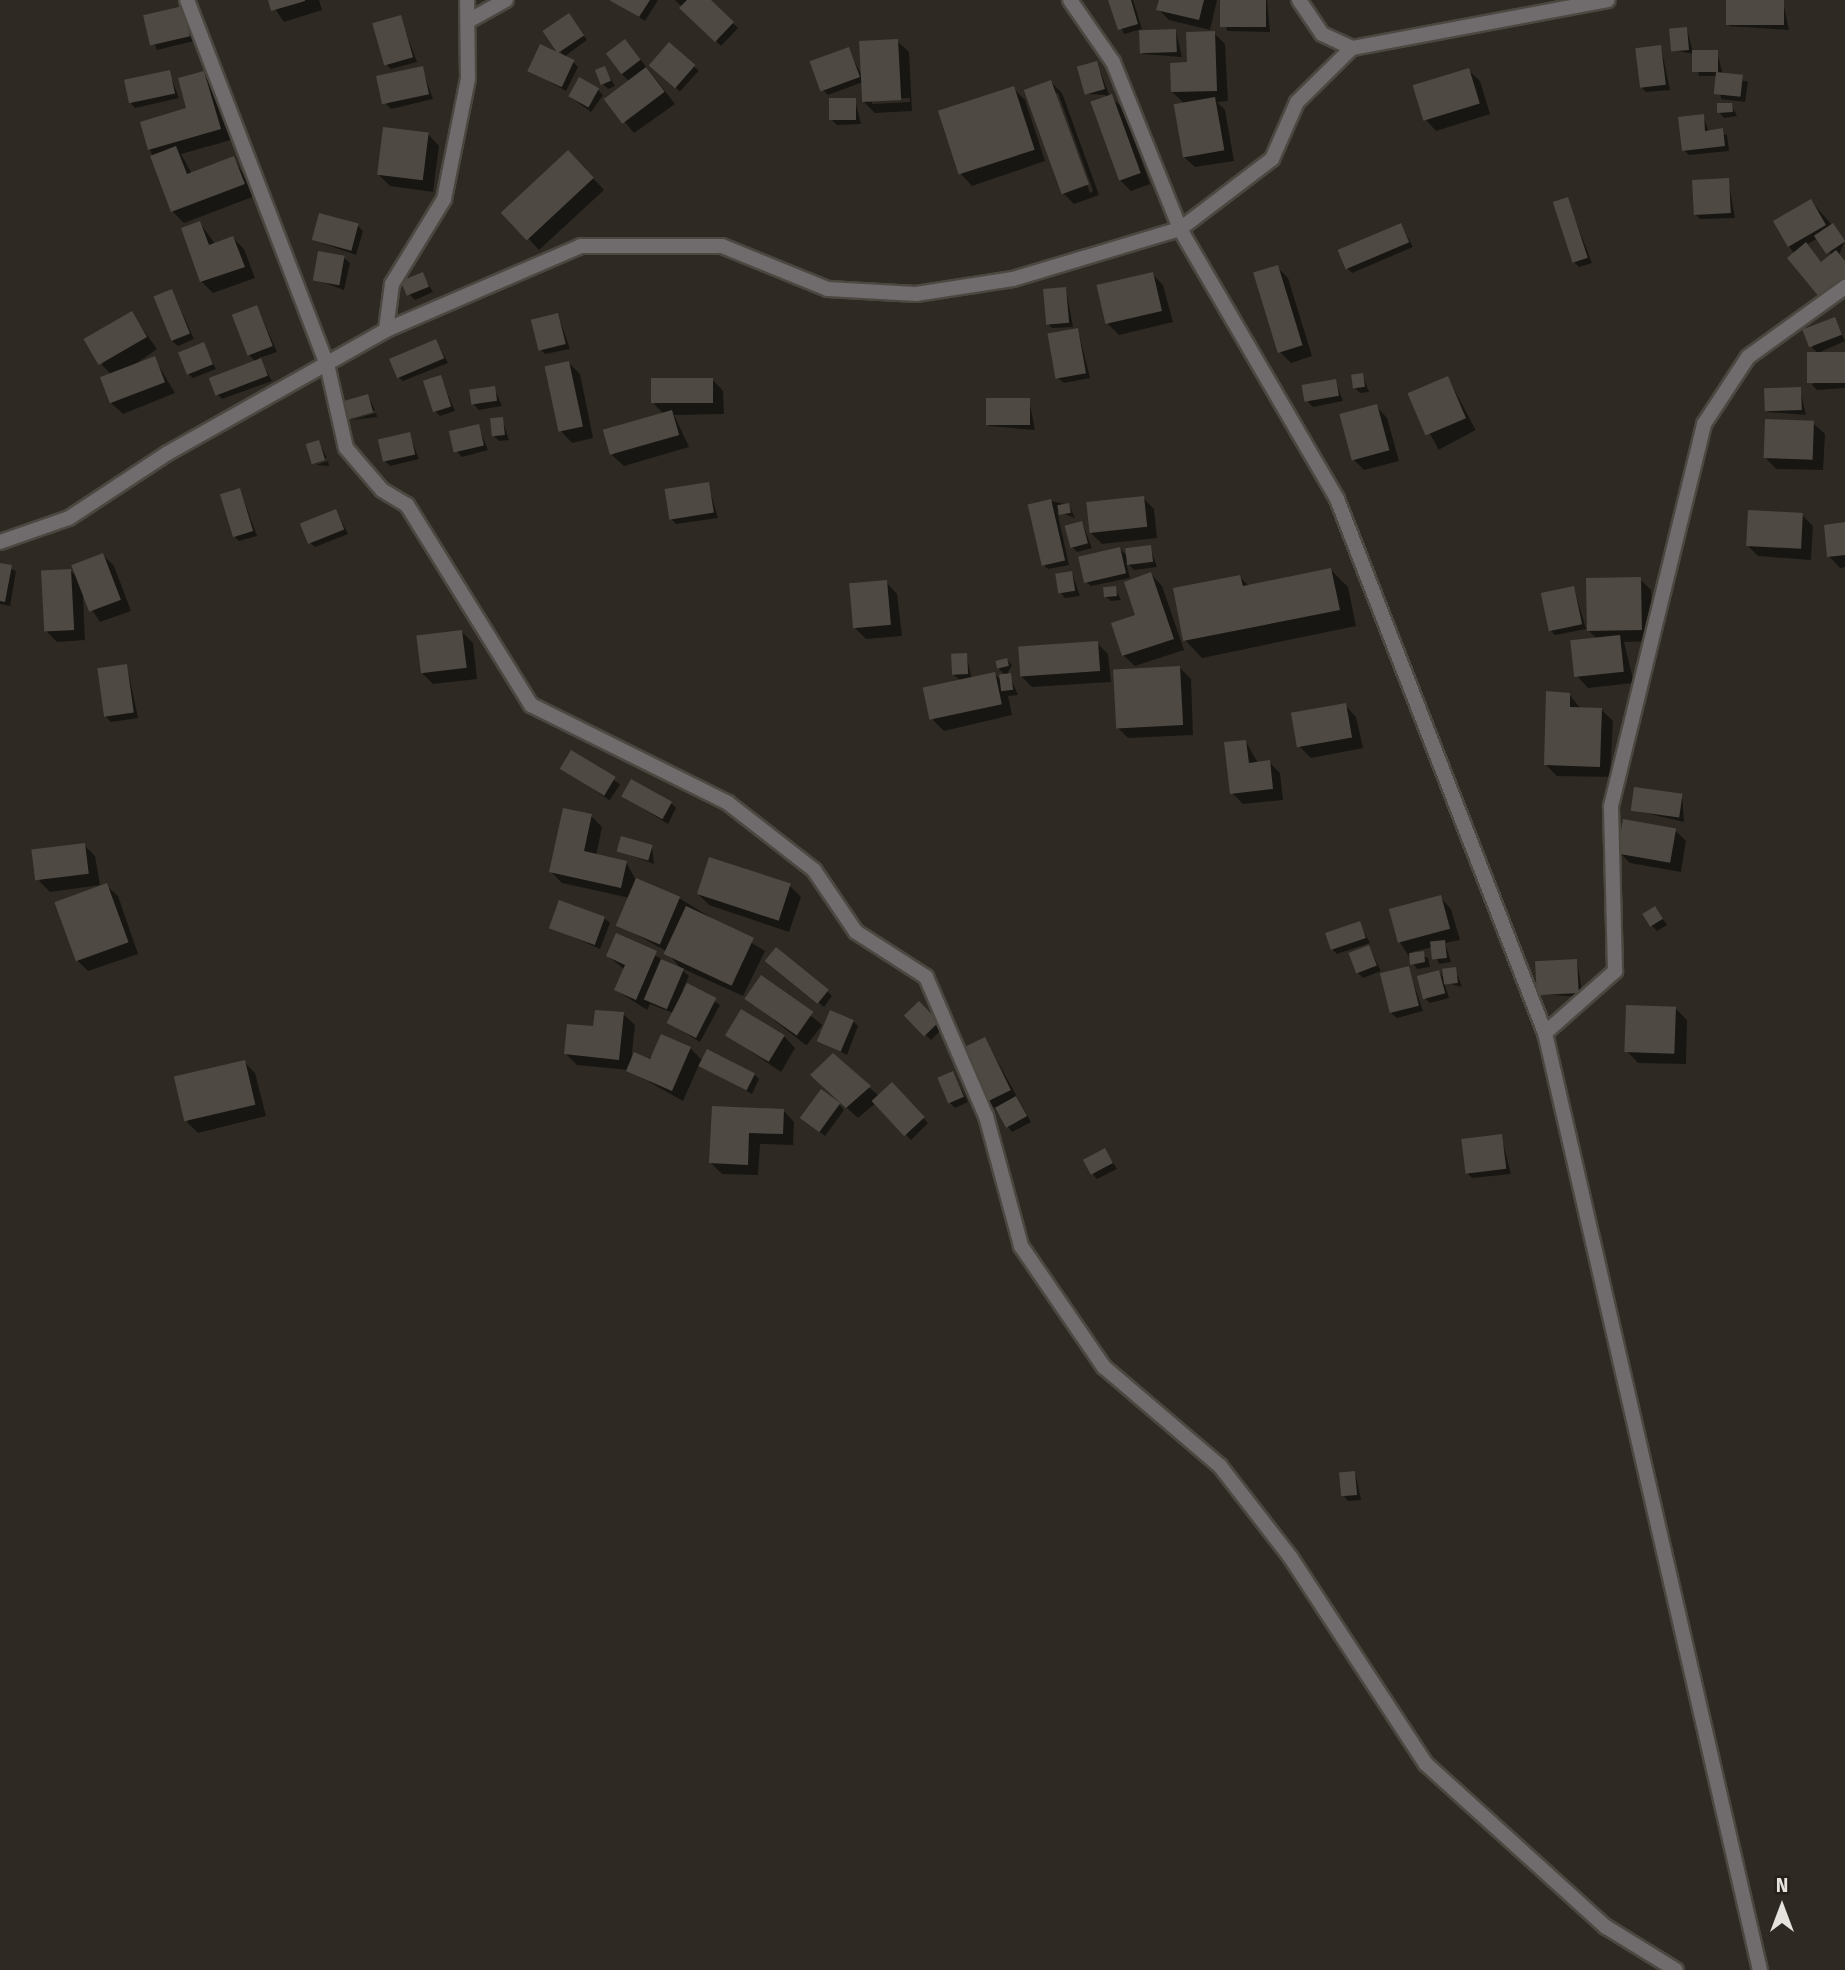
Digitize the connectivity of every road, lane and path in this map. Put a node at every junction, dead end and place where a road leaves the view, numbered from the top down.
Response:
1 (187, 0) edge
2 (467, 0) edge
3 (506, 0) edge
4 (1070, 0) edge
5 (1298, 0) edge
6 (1608, 0) edge
7 (470, 20) junction
8 (1352, 48) junction
9 (1180, 229) junction
10 (1845, 287) edge
11 (386, 330) junction
12 (327, 364) junction
13 (0, 542) edge
14 (1545, 1033) junction
15 (1676, 1970) edge
16 (1760, 1970) edge

1 - 12 street
2 - 7 street
3 - 7 street
4 - 9 street
5 - 8 street
6 - 8 street
7 - 11 street
8 - 9 street
9 - 11 street
9 - 14 street
10 - 14 street
11 - 12 street
12 - 13 street
12 - 15 street
14 - 16 street

